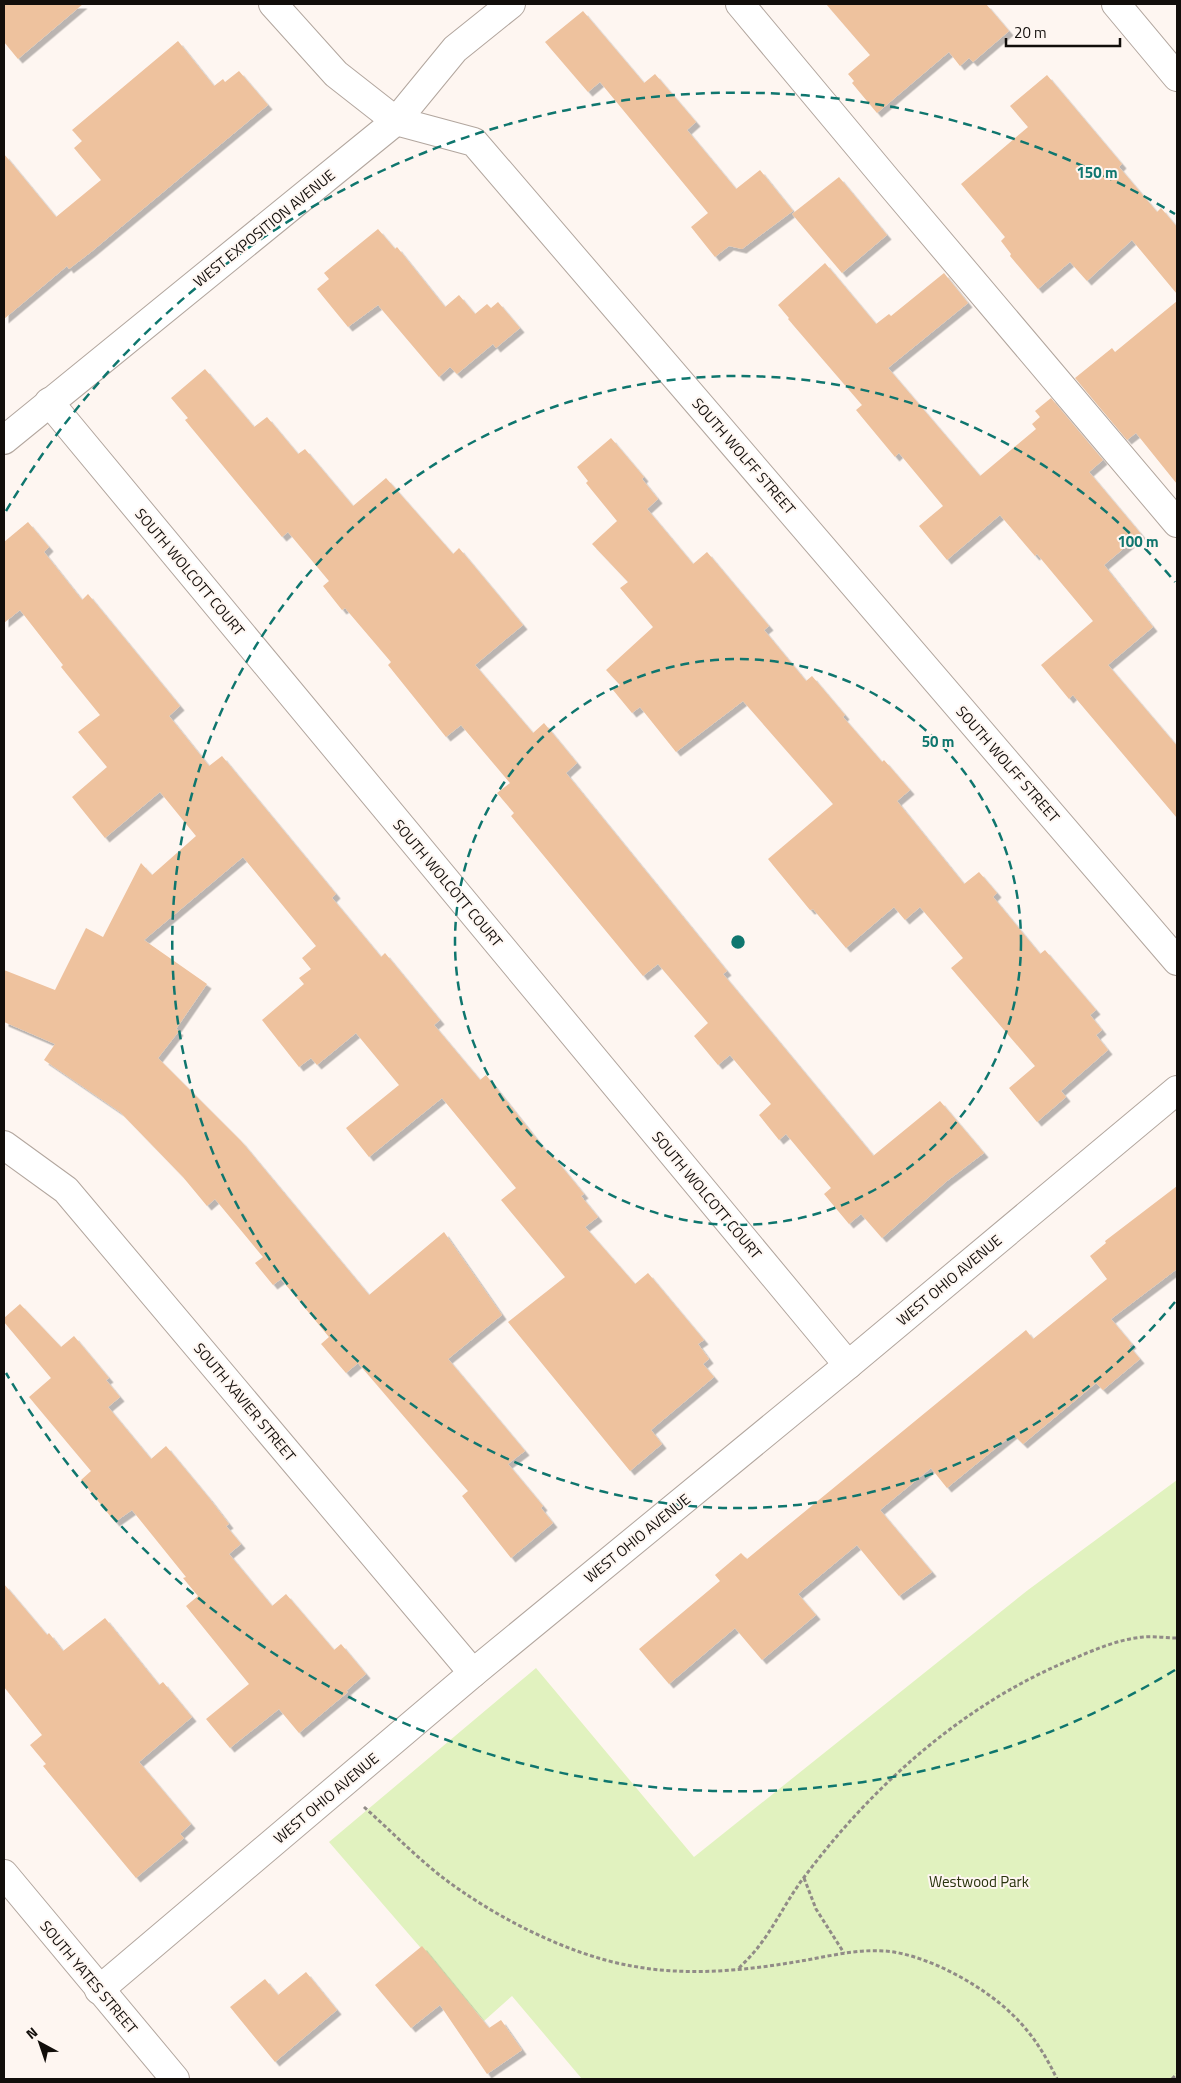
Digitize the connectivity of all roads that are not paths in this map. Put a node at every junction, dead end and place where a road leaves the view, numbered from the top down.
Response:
1 (273, 4) edge
2 (511, 4) edge
3 (740, 4) edge
4 (1116, 4) edge
5 (1177, 77) edge
6 (396, 121) junction
7 (49, 402) junction
8 (4, 440) edge
9 (1177, 523) edge
10 (1177, 961) edge
11 (1177, 1090) edge
12 (4, 1145) edge
13 (848, 1365) junction
14 (473, 1673) junction
15 (4, 1874) edge
16 (99, 1990) junction
17 (175, 2079) edge

1 - 6 street, SOUTH WOLFF STREET
2 - 6 street, WEST EXPOSITION AVENUE
3 - 9 street
4 - 5 street
6 - 7 street, WEST EXPOSITION AVENUE
6 - 10 street, SOUTH WOLFF STREET
7 - 8 street, WEST EXPOSITION AVENUE
7 - 13 street, SOUTH WOLCOTT COURT
11 - 13 street, WEST OHIO AVENUE
12 - 14 street, SOUTH XAVIER STREET
13 - 14 street, WEST OHIO AVENUE
14 - 16 street, WEST OHIO AVENUE
15 - 16 street, SOUTH YATES STREET
16 - 17 street, SOUTH YATES STREET

